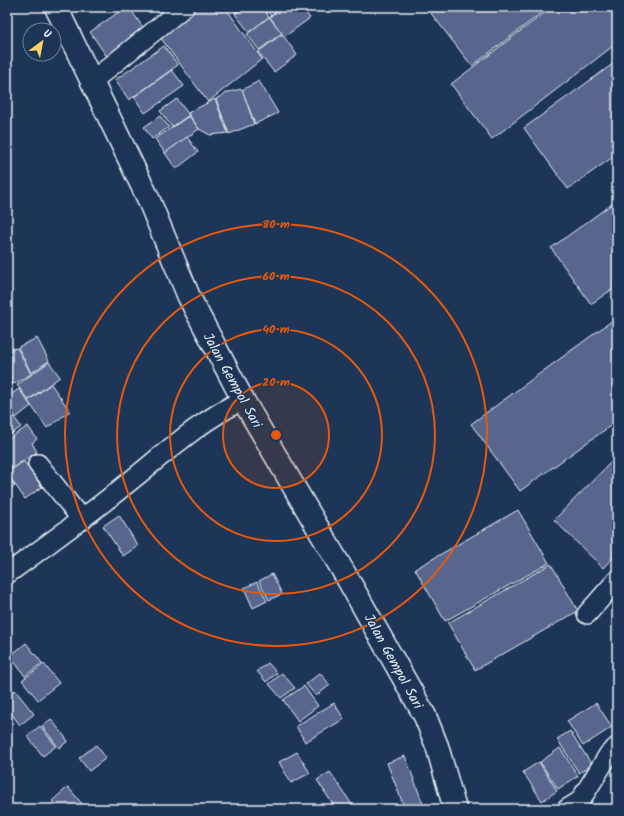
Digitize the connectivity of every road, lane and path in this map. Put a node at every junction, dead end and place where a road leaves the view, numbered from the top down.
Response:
1 (56, 7) edge
2 (184, 7) edge
3 (91, 82) junction
4 (243, 400) junction
5 (38, 464) dead end
6 (82, 520) junction
7 (7, 574) edge
8 (617, 580) edge
9 (587, 614) dead end
10 (617, 747) edge
11 (577, 806) edge
12 (455, 809) edge

1 - 3 street, Jalan Gempol Sari
2 - 3 street
3 - 4 street, Jalan Gempol Sari
4 - 6 street
4 - 12 street, Jalan Gempol Sari
5 - 6 street
6 - 7 street
8 - 9 street
10 - 11 street

